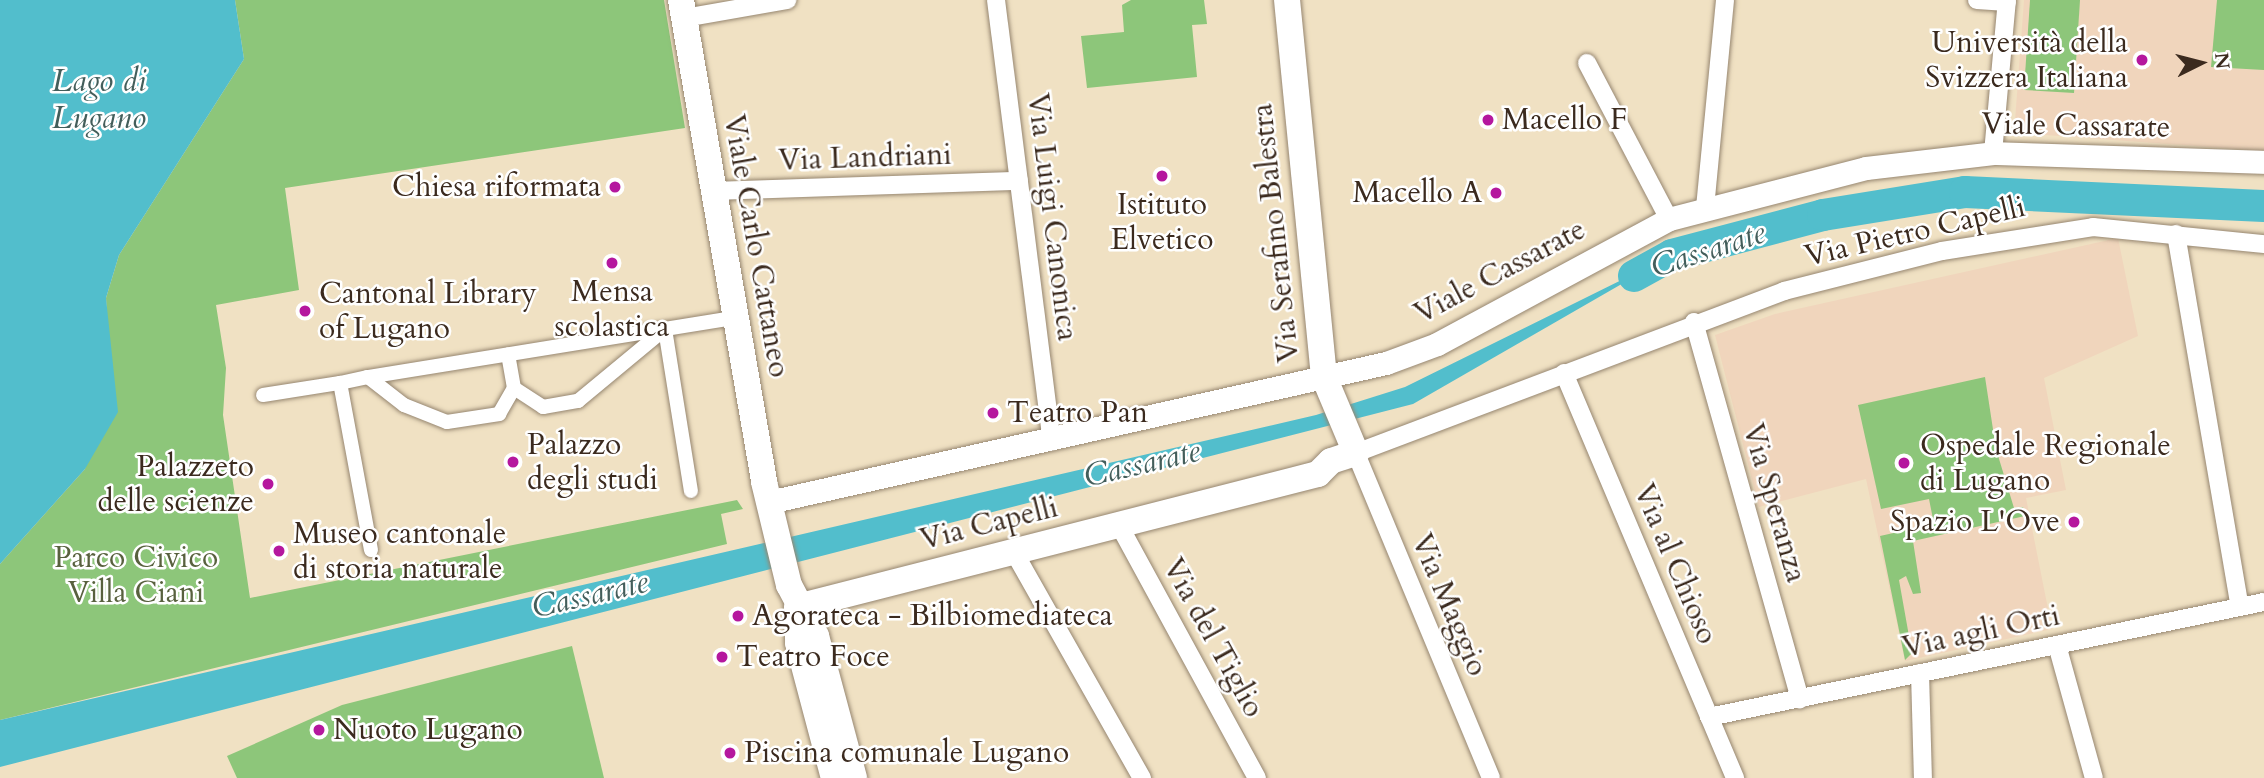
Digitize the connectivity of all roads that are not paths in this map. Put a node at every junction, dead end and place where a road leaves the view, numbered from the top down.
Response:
1 (787, 0) edge
2 (996, 0) edge
3 (1287, 0) edge
4 (1726, 0) edge
5 (1977, 0) edge
6 (2007, 1) edge
7 (683, 9) edge
8 (1587, 63) dead end
9 (1993, 153) junction
10 (2264, 162) edge
11 (1018, 181) junction
12 (714, 191) junction
13 (1705, 208) junction
14 (1669, 219) junction
15 (2176, 234) junction
16 (2264, 244) edge
17 (733, 318) junction
18 (1694, 322) junction
19 (665, 329) junction
20 (508, 355) junction
21 (1564, 373) junction
22 (368, 377) junction
23 (340, 383) junction
24 (1328, 386) junction
25 (514, 388) junction
26 (263, 395) dead end
27 (1052, 440) junction
28 (1352, 444) junction
29 (691, 491) dead end
30 (769, 502) junction
31 (1119, 526) junction
32 (370, 550) dead end
33 (1014, 552) junction
34 (2264, 602) edge
35 (797, 607) junction
36 (2240, 607) junction
37 (2057, 645) junction
38 (1920, 673) junction
39 (1800, 699) junction
40 (1709, 717) junction
41 (834, 778) edge
42 (854, 778) edge
43 (1142, 778) edge
44 (1257, 778) edge
45 (1491, 778) edge
46 (1735, 778) edge
47 (1923, 778) edge
48 (2094, 778) edge

1 - 7 street
2 - 11 street, Via Luigi Canonica
3 - 24 main road, Via Serafino Balestra
4 - 13 street
5 - 6 street
6 - 9 street
7 - 12 main road, Viale Carlo Cattaneo
8 - 14 street
9 - 10 street, Viale Cassarate
9 - 13 street, Viale Cassarate
11 - 12 street, Via Landriani
11 - 27 street, Via Luigi Canonica
12 - 17 main road, Viale Carlo Cattaneo
13 - 14 street, Viale Cassarate
14 - 24 street, Viale Cassarate
15 - 16 street, Via Pietro Capelli
15 - 18 street, Via Pietro Capelli
15 - 36 street
17 - 19 street
17 - 30 main road, Viale Carlo Cattaneo
18 - 21 street, Via Pietro Capelli
18 - 39 street, Via Speranza
19 - 20 street
19 - 25 street
19 - 29 street
20 - 22 street
20 - 25 street
21 - 28 street, Via Pietro Capelli
21 - 40 street, Via al Chioso
22 - 23 street
22 - 25 street
23 - 26 street
23 - 32 street
24 - 27 street, Viale Cassarate
24 - 28 main road, Via Serafino Balestra
27 - 30 street, Viale Cassarate
28 - 31 main road, Via Capelli
28 - 45 street, Via Maggio
30 - 35 main road, Viale Carlo Cattaneo
31 - 33 main road, Via Capelli
31 - 44 street, Via del Tiglio
33 - 35 main road, Via Capelli
33 - 43 street
34 - 36 street, Via agli Orti
35 - 41 main road
35 - 42 main road
36 - 37 street, Via agli Orti
37 - 38 street, Via agli Orti
37 - 48 street
38 - 39 street, Via agli Orti
38 - 47 street
39 - 40 street, Via agli Orti
40 - 46 street, Via al Chioso

